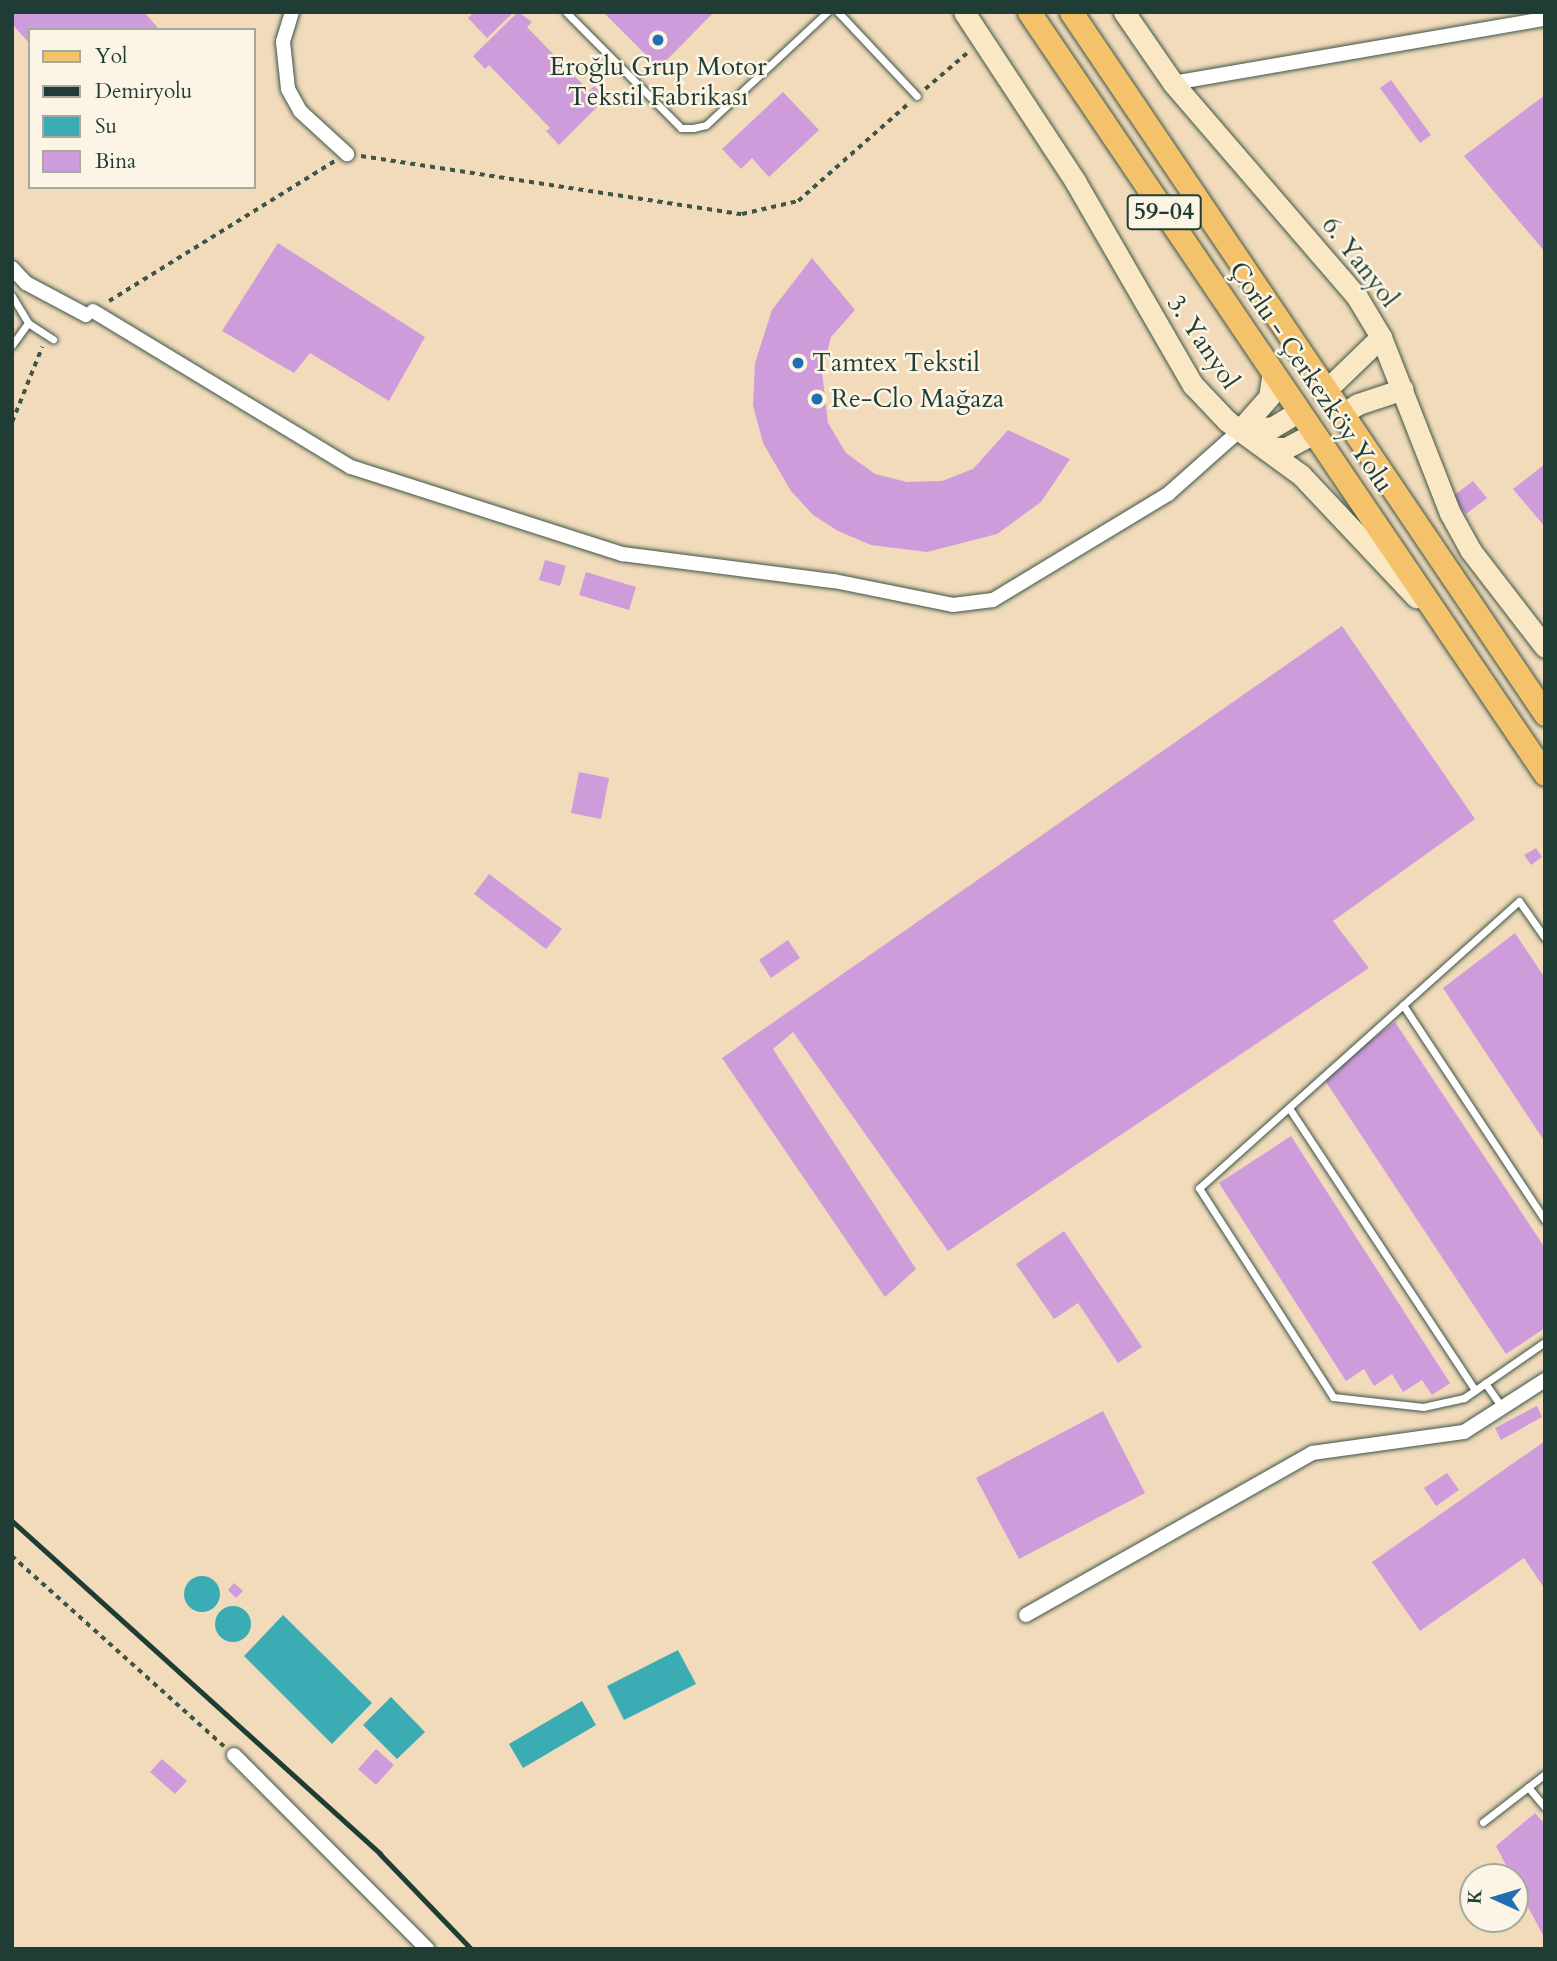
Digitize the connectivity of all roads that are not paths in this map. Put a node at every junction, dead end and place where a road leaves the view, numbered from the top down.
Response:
1 (292, 12) edge
2 (566, 12) edge
3 (827, 12) edge
4 (838, 12) edge
5 (964, 12) edge
6 (1029, 12) edge
7 (1071, 12) edge
8 (1124, 12) edge
9 (1545, 19) edge
10 (1172, 83) junction
11 (917, 96) road end
12 (347, 154) road end
13 (12, 268) edge
14 (12, 296) edge
15 (28, 323) junction
16 (1381, 337) junction
17 (53, 339) road end
18 (12, 345) edge
19 (1273, 372) junction
20 (1403, 389) junction
21 (1324, 393) junction
22 (1300, 411) junction
23 (1340, 415) junction
24 (1240, 430) junction
25 (1314, 433) junction
26 (1264, 447) junction
27 (1545, 647) edge
28 (1464, 648) junction
29 (1545, 715) edge
30 (1545, 774) edge
31 (1545, 938) edge
32 (1403, 1005) junction
33 (1289, 1108) junction
34 (1545, 1220) edge
35 (1545, 1342) edge
36 (1545, 1380) edge
37 (1485, 1383) junction
38 (1475, 1390) junction
39 (1502, 1407) junction
40 (1026, 1615) dead end
41 (234, 1755) road end
42 (1545, 1774) edge
43 (1528, 1787) junction
44 (1545, 1807) edge
45 (1483, 1822) dead end
46 (427, 1949) edge

1 - 12 street
2 - 3 lane
4 - 11 lane
5 - 24 main road, 3. Yanyol
6 - 19 main road, Çorlu - Çerkezköy Yolu / 59-04
7 - 21 main road, Çorlu - Çerkezköy Yolu / 59-04
8 - 10 main road, 6. Yanyol
9 - 10 street
10 - 16 main road, 6. Yanyol
13 - 24 street
14 - 15 lane
15 - 17 lane
15 - 18 lane
16 - 20 main road, 6. Yanyol
16 - 21 main road
19 - 22 main road, Çorlu - Çerkezköy Yolu / 59-04
19 - 24 main road
20 - 23 main road
20 - 27 main road, 6. Yanyol
21 - 22 main road
21 - 23 main road, Çorlu - Çerkezköy Yolu / 59-04
22 - 24 main road
22 - 25 main road, Çorlu - Çerkezköy Yolu / 59-04
23 - 25 main road
23 - 29 main road, Çorlu - Çerkezköy Yolu / 59-04
24 - 26 main road, 3. Yanyol
25 - 26 main road
25 - 28 main road, Çorlu - Çerkezköy Yolu / 59-04
26 - 28 main road, 3. Yanyol
28 - 30 main road, Çorlu - Çerkezköy Yolu / 59-04
31 - 32 lane
32 - 33 lane
32 - 34 lane
33 - 38 lane
33 - 38 lane
35 - 37 lane
36 - 39 street
37 - 38 lane
37 - 39 lane
39 - 40 street
41 - 46 street
42 - 43 lane
43 - 44 lane
43 - 45 lane

